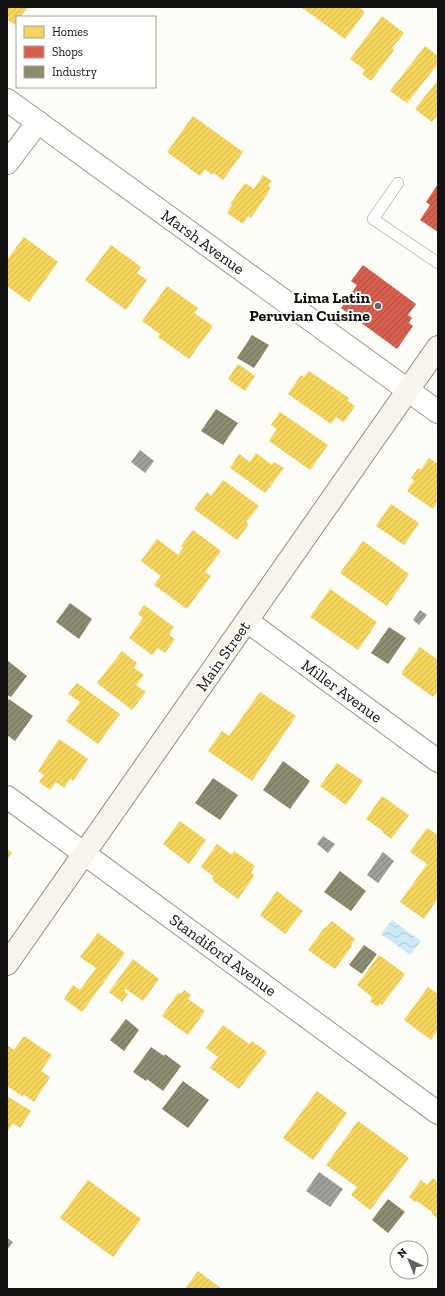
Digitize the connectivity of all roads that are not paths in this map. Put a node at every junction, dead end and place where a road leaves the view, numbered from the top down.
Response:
1 (7, 100) edge
2 (38, 122) junction
3 (7, 163) edge
4 (398, 183) dead end
5 (438, 263) edge
6 (438, 347) edge
7 (408, 390) junction
8 (438, 412) edge
9 (247, 621) junction
10 (438, 761) edge
11 (7, 797) edge
12 (84, 854) junction
13 (7, 964) edge
14 (438, 1113) edge

1 - 2 street, Marsh Avenue
2 - 3 street
2 - 7 street, Marsh Avenue
4 - 5 lane
6 - 7 main road, Main Street
7 - 8 street, Marsh Avenue
7 - 9 main road, Main Street
9 - 10 street, Miller Avenue
9 - 12 main road, Main Street
11 - 12 street, Standiford Avenue
12 - 13 main road, Main Street
12 - 14 street, Standiford Avenue

